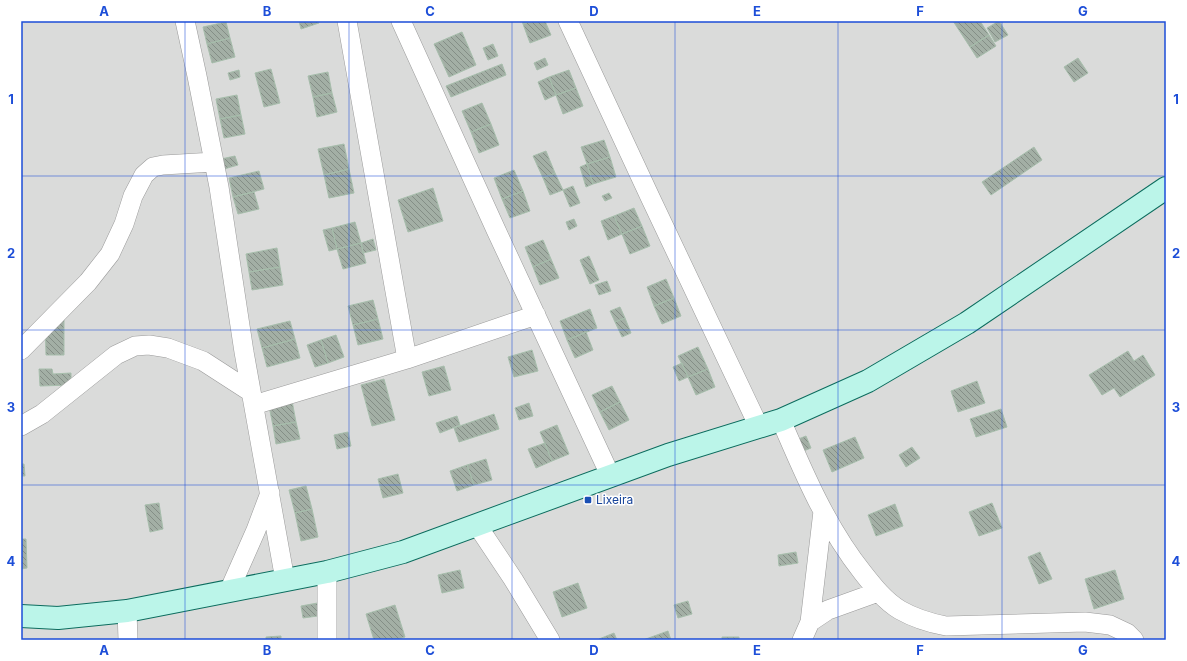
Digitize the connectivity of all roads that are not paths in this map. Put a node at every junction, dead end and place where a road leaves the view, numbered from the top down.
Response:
1 (185, 21) edge
2 (346, 21) edge
3 (401, 21) edge
4 (568, 21) edge
5 (214, 162) junction
6 (1166, 188) edge
7 (536, 315) junction
8 (21, 350) edge
9 (407, 359) junction
10 (252, 398) junction
11 (781, 420) junction
12 (21, 426) edge
13 (759, 427) junction
14 (611, 476) junction
15 (270, 493) junction
16 (822, 511) junction
17 (478, 525) junction
18 (327, 572) junction
19 (285, 580) junction
20 (229, 591) junction
21 (878, 592) junction
22 (127, 611) junction
23 (21, 616) edge
24 (810, 622) junction
25 (947, 633) edge
26 (128, 640) edge
27 (326, 640) edge
28 (550, 640) edge
29 (802, 640) edge
30 (1134, 640) edge

1 - 5 street
2 - 9 street
3 - 7 street
4 - 13 street
5 - 8 street
5 - 10 street
6 - 11 street
7 - 9 street
7 - 14 street
9 - 10 street
10 - 12 street
10 - 15 street
11 - 13 street
11 - 16 street
13 - 14 street
14 - 17 street
15 - 19 street
15 - 20 street
16 - 21 street
16 - 24 street
17 - 18 street
17 - 28 street
18 - 19 street
18 - 27 street
19 - 20 street
20 - 22 street
21 - 24 street
21 - 25 street
22 - 23 street
22 - 26 street
24 - 29 street
25 - 30 street

